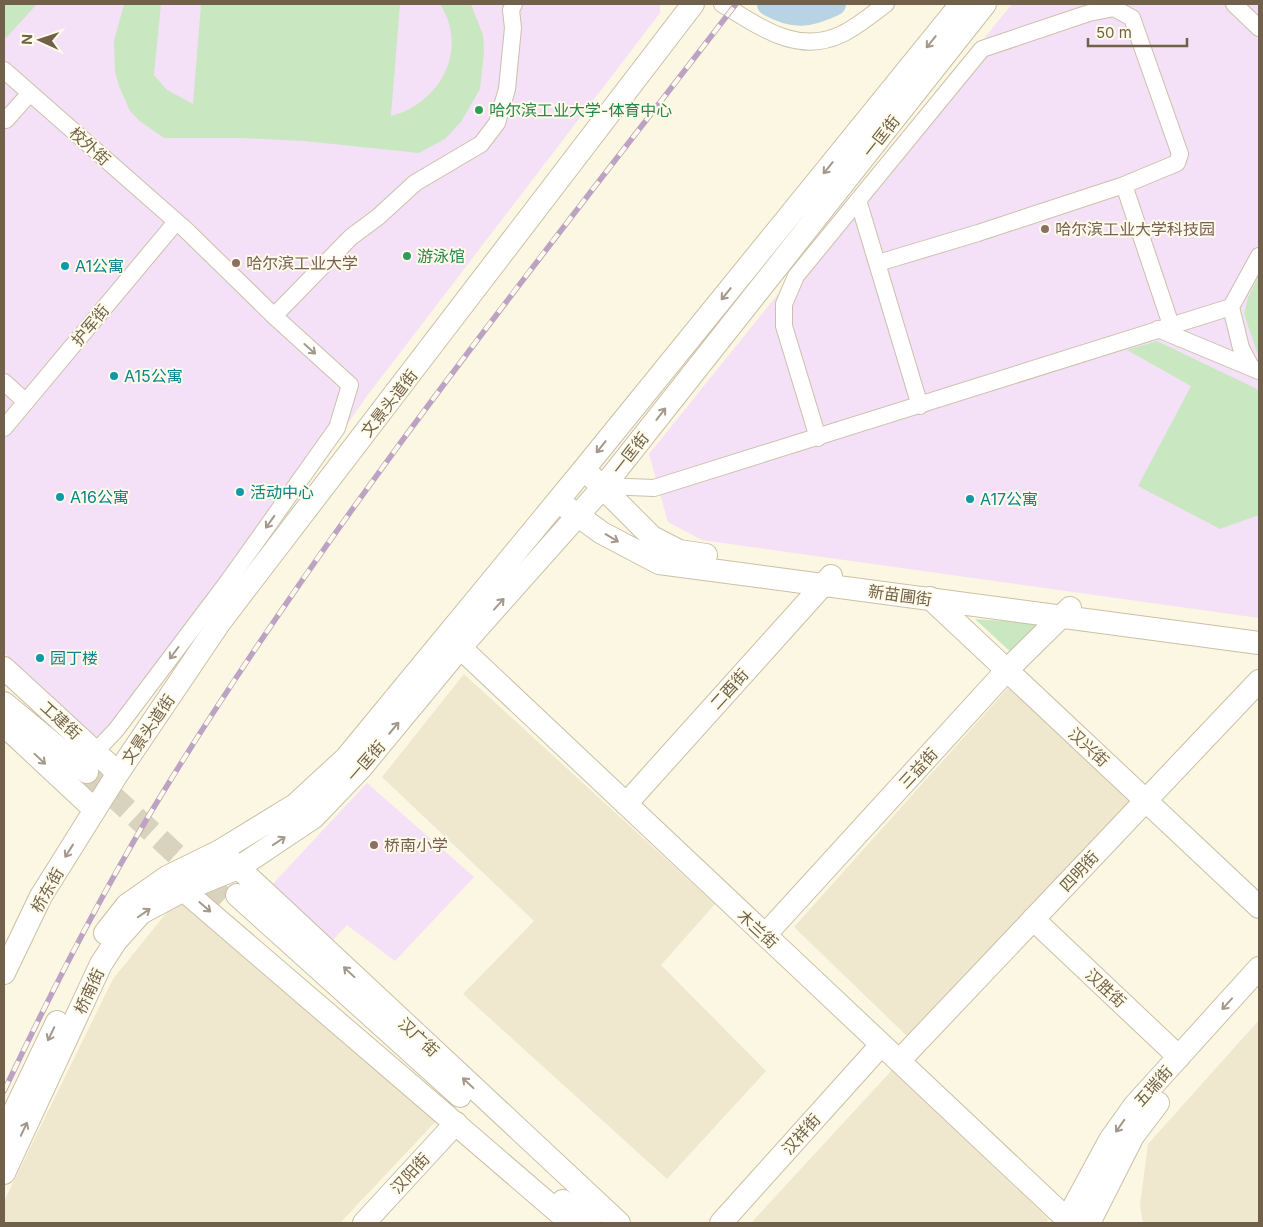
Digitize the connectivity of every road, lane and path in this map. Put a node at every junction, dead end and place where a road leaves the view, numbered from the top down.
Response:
1 (514, 4) edge
2 (693, 4) edge
3 (722, 4) edge
4 (886, 4) edge
5 (961, 4) edge
6 (986, 4) edge
7 (1234, 4) edge
8 (1259, 28) edge
9 (4, 70) edge
10 (30, 93) junction
11 (6, 120) dead end
12 (1124, 185) junction
13 (858, 200) junction
14 (176, 222) junction
15 (1259, 256) edge
16 (878, 263) junction
17 (1231, 307) junction
18 (274, 316) junction
19 (1165, 327) junction
20 (1255, 369) edge
21 (4, 382) edge
22 (26, 402) junction
23 (920, 406) junction
24 (4, 428) edge
25 (818, 438) junction
26 (584, 469) junction
27 (604, 486) junction
28 (557, 501) junction
29 (578, 516) junction
30 (827, 579) junction
31 (925, 593) junction
32 (1068, 610) junction
33 (1259, 630) edge
34 (453, 641) junction
35 (1259, 643) edge
36 (4, 668) edge
37 (1007, 670) junction
38 (1259, 681) edge
39 (4, 685) edge
40 (4, 703) edge
41 (4, 726) edge
42 (92, 762) junction
43 (118, 774) junction
44 (1146, 800) junction
45 (626, 804) junction
46 (95, 810) junction
47 (220, 851) junction
48 (238, 868) junction
49 (176, 883) junction
50 (1259, 907) edge
51 (1033, 920) junction
52 (765, 935) junction
53 (1259, 968) edge
54 (4, 973) edge
55 (1259, 991) edge
56 (881, 1045) junction
57 (1179, 1057) junction
58 (899, 1061) junction
59 (456, 1123) junction
60 (4, 1133) edge
61 (4, 1173) edge
62 (1067, 1222) edge
63 (364, 1223) edge
64 (572, 1223) edge
65 (590, 1223) edge
66 (602, 1223) edge
67 (619, 1223) edge
68 (721, 1223) edge
69 (1089, 1223) edge

1 - 18 street
2 - 43 main road, 文景头道街
3 - 4 street
5 -> 26 main road, 一匡街
27 -> 6 main road, 一匡街
7 - 8 street
9 - 10 street, 校外街
10 - 11 street
10 - 14 street, 校外街
12 - 13 street
12 - 16 street
12 - 19 street
13 - 16 street
13 - 25 street
14 - 18 street, 校外街
14 - 22 street, 护军街
15 - 17 street
16 - 23 street
17 - 19 street
17 - 20 street
18 -> 42 street, 校外街
19 - 20 street
19 - 23 street
21 - 22 street
22 - 24 street, 护军街
23 - 25 street
25 - 27 street
26 - 27 main road, 新苗圃街
26 - 28 main road, 一匡街
27 - 29 main road, 一匡街
27 - 30 main road, 新苗圃街
28 - 29 main road, 新苗圃街
28 - 34 main road, 一匡街
29 -> 30 main road, 新苗圃街
34 -> 29 main road, 一匡街
30 - 31 main road, 新苗圃街
30 - 45 main road, 二酉街
31 - 32 main road, 新苗圃街
31 - 37 main road, 汉兴街
32 - 33 main road, 新苗圃街
32 - 35 main road, 新苗圃街
32 - 37 main road, 三益街
34 - 45 main road, 木兰街
34 - 47 main road, 一匡街
48 -> 34 main road, 一匡街
36 - 42 main road, 工建街
37 - 44 main road, 汉兴街
37 - 52 main road, 三益街
38 - 44 main road, 四明街
39 - 42 main road, 工建街
40 - 42 main road, 工建街
41 -> 46 main road
42 - 43 main road, 工建街
43 - 46 main road, 文景头道街
44 - 50 main road, 汉兴街
44 - 51 main road, 四明街
45 - 52 main road, 木兰街
46 -> 54 main road, 桥东街
47 - 48 main road, 汉广街
47 - 49 main road, 桥南街
48 - 49 main road, 桥南街
67 -> 48 main road, 汉广街
49 -> 59 main road
49 -> 60 main road, 桥南街
61 -> 49 main road, 桥南街
51 - 57 main road, 汉胜街
51 - 58 main road, 四明街
52 - 56 main road, 木兰街
53 -> 57 main road, 五瑞街
55 - 69 main road, 五瑞街
56 - 58 main road, 木兰街
56 - 68 main road, 汉祥街
57 -> 62 main road, 五瑞街
58 - 62 main road, 木兰街
59 - 63 main road, 汉阳街
59 - 64 main road
65 - 66 main road, 汉广街

